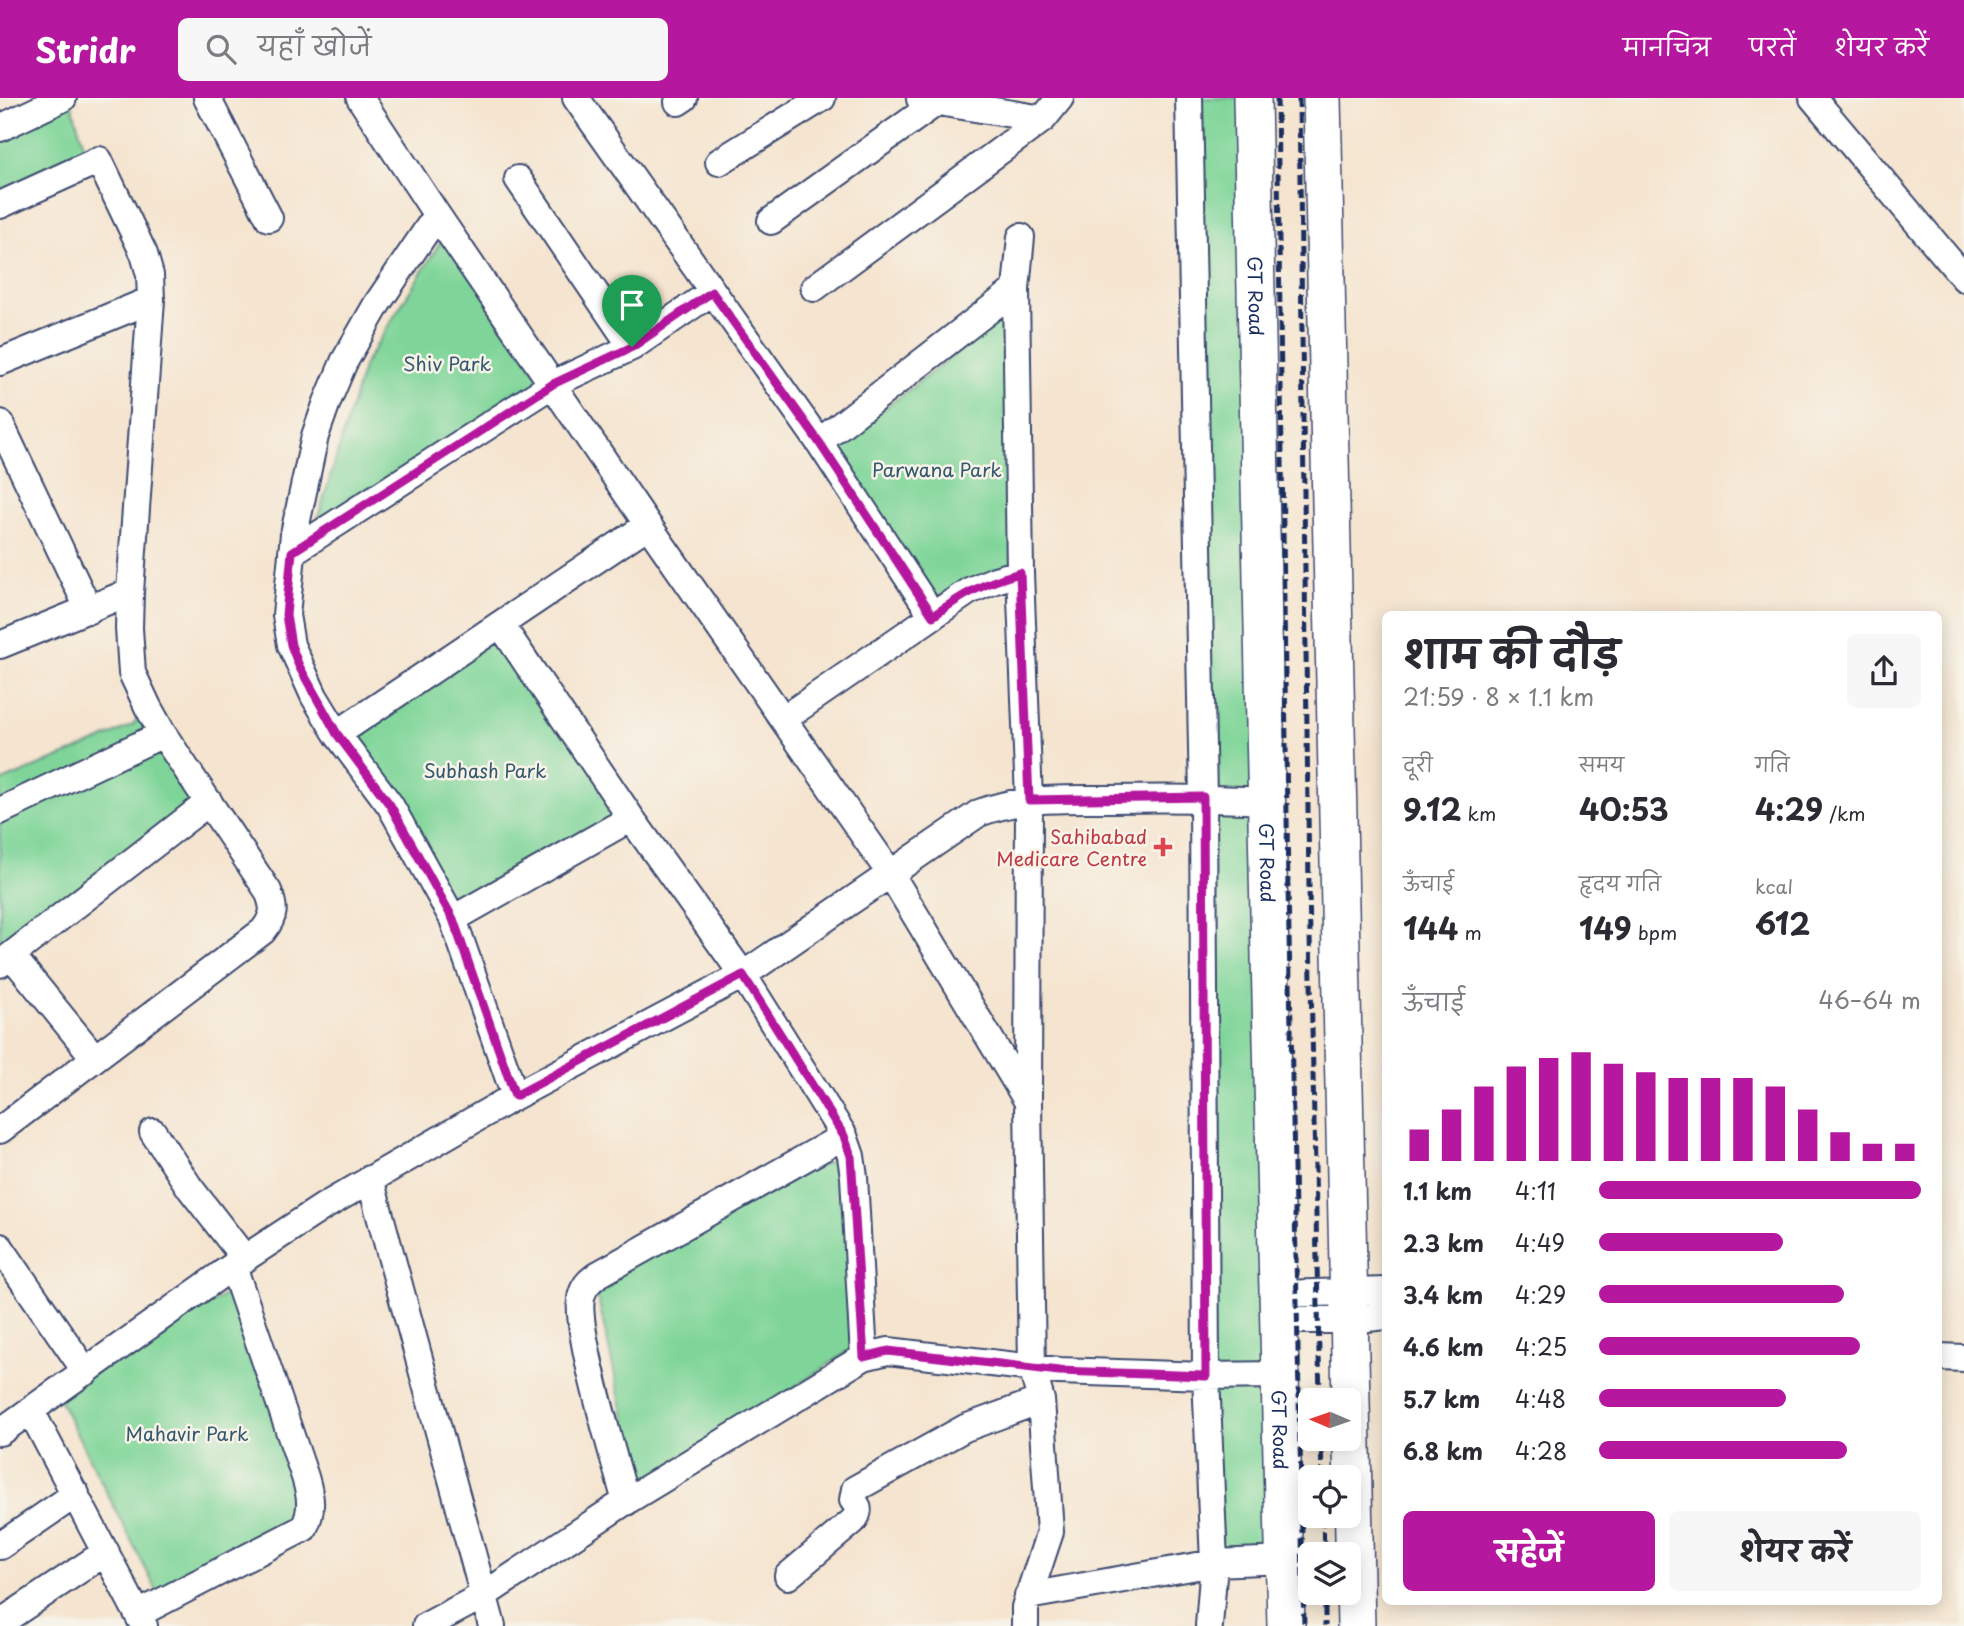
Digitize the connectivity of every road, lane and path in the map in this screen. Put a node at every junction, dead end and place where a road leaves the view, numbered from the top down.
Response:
1 (63, 98) edge
2 (207, 98) edge
3 (360, 98) edge
4 (576, 98) edge
5 (822, 98) edge
6 (1059, 98) edge
7 (1189, 98) edge
8 (1252, 98) edge
9 (1322, 98) edge
10 (1813, 98) edge
11 (925, 100) edge
12 (1043, 119) junction
13 (0, 128) edge
14 (719, 162) dead end
15 (518, 179) dead end
16 (0, 205) edge
17 (437, 215) junction
18 (269, 218) dead end
19 (771, 221) dead end
20 (1021, 237) dead end
21 (1964, 278) edge
22 (814, 288) dead end
23 (1016, 289) junction
24 (712, 292) junction
25 (150, 300) junction
26 (632, 347) junction
27 (0, 362) edge
28 (553, 384) junction
29 (0, 423) edge
30 (819, 442) junction
31 (648, 525) junction
32 (292, 552) junction
33 (1020, 573) junction
34 (130, 592) junction
35 (89, 610) junction
36 (933, 616) junction
37 (502, 625) junction
38 (0, 645) edge
39 (783, 719) junction
40 (163, 734) junction
41 (337, 734) junction
42 (1203, 797) junction
43 (1029, 800) junction
44 (1268, 801) junction
45 (209, 802) junction
46 (0, 811) edge
47 (631, 818) junction
48 (890, 873) junction
49 (453, 919) junction
50 (6, 960) edge
51 (743, 975) junction
52 (94, 1057) junction
53 (515, 1096) junction
54 (1028, 1102) junction
55 (0, 1130) edge
56 (153, 1132) dead end
57 (844, 1136) junction
58 (370, 1179) junction
59 (0, 1247) edge
60 (239, 1263) junction
61 (1382, 1293) edge
62 (1278, 1307) junction
63 (1349, 1307) junction
64 (1382, 1315) edge
65 (864, 1357) junction
66 (1942, 1357) edge
67 (1964, 1358) edge
68 (1032, 1368) junction
69 (86, 1372) junction
70 (1278, 1375) junction
71 (1206, 1376) junction
72 (1041, 1400) junction
73 (32, 1411) junction
74 (0, 1432) edge
75 (76, 1494) junction
76 (626, 1502) junction
77 (0, 1546) edge
78 (106, 1552) junction
79 (1284, 1560) junction
80 (1214, 1563) junction
81 (788, 1576) dead end
82 (484, 1595) junction
83 (1028, 1596) junction
84 (141, 1620) edge
85 (0, 1623) edge
86 (426, 1626) edge
87 (492, 1626) edge
88 (1025, 1626) edge
89 (1209, 1626) edge
90 (1286, 1626) edge
91 (1356, 1626) edge

1 - 13 street
2 - 18 street
3 - 17 street
4 - 24 street
5 - 14 street
6 - 12 street
7 - 42 street
8 - 44 highway, GT Road
9 - 63 highway
10 - 21 street
11 - 12 street
11 - 19 street
12 - 22 street
15 - 26 street
16 - 25 street
17 - 28 street
17 - 32 street
20 - 23 street
23 - 30 street
23 - 33 street
24 - 26 street
24 - 30 street
25 - 27 street
25 - 34 street
26 - 28 street
28 - 31 street
28 - 32 street
29 - 35 street
30 - 36 street
31 - 37 street
31 - 39 street
32 - 41 street
33 - 36 street
33 - 43 street
34 - 35 street
34 - 40 street
35 - 38 street
36 - 39 street
37 - 41 street
37 - 47 street
39 - 48 street
40 - 45 street
40 - 46 street
41 - 49 street
42 - 43 street
42 - 44 street
42 - 71 street
43 - 48 street
43 - 54 street
44 - 62 highway, GT Road
45 - 50 street
45 - 52 street
47 - 49 street
47 - 51 street
48 - 51 street
48 - 54 street
49 - 53 street
50 - 52 street
51 - 53 street
51 - 57 street
52 - 55 street
53 - 58 street
54 - 68 street
56 - 60 street
57 - 65 street
57 - 76 street
58 - 60 street
58 - 82 street
59 - 69 street
60 - 69 street
60 - 84 street
61 - 63 street
62 - 63 street
62 - 70 highway, GT Road
63 - 64 street
63 - 91 highway
65 - 68 street
65 - 76 street
66 - 67 street
68 - 71 street
68 - 72 street
69 - 73 street
70 - 71 street
70 - 79 highway, GT Road
71 - 80 street
72 - 81 street
72 - 83 street
73 - 74 street
73 - 75 street
75 - 77 street
75 - 78 street
76 - 82 street
78 - 84 street
78 - 85 street
79 - 80 street
79 - 90 highway, GT Road
80 - 83 street
80 - 89 street
82 - 86 street
82 - 87 street
83 - 88 street

